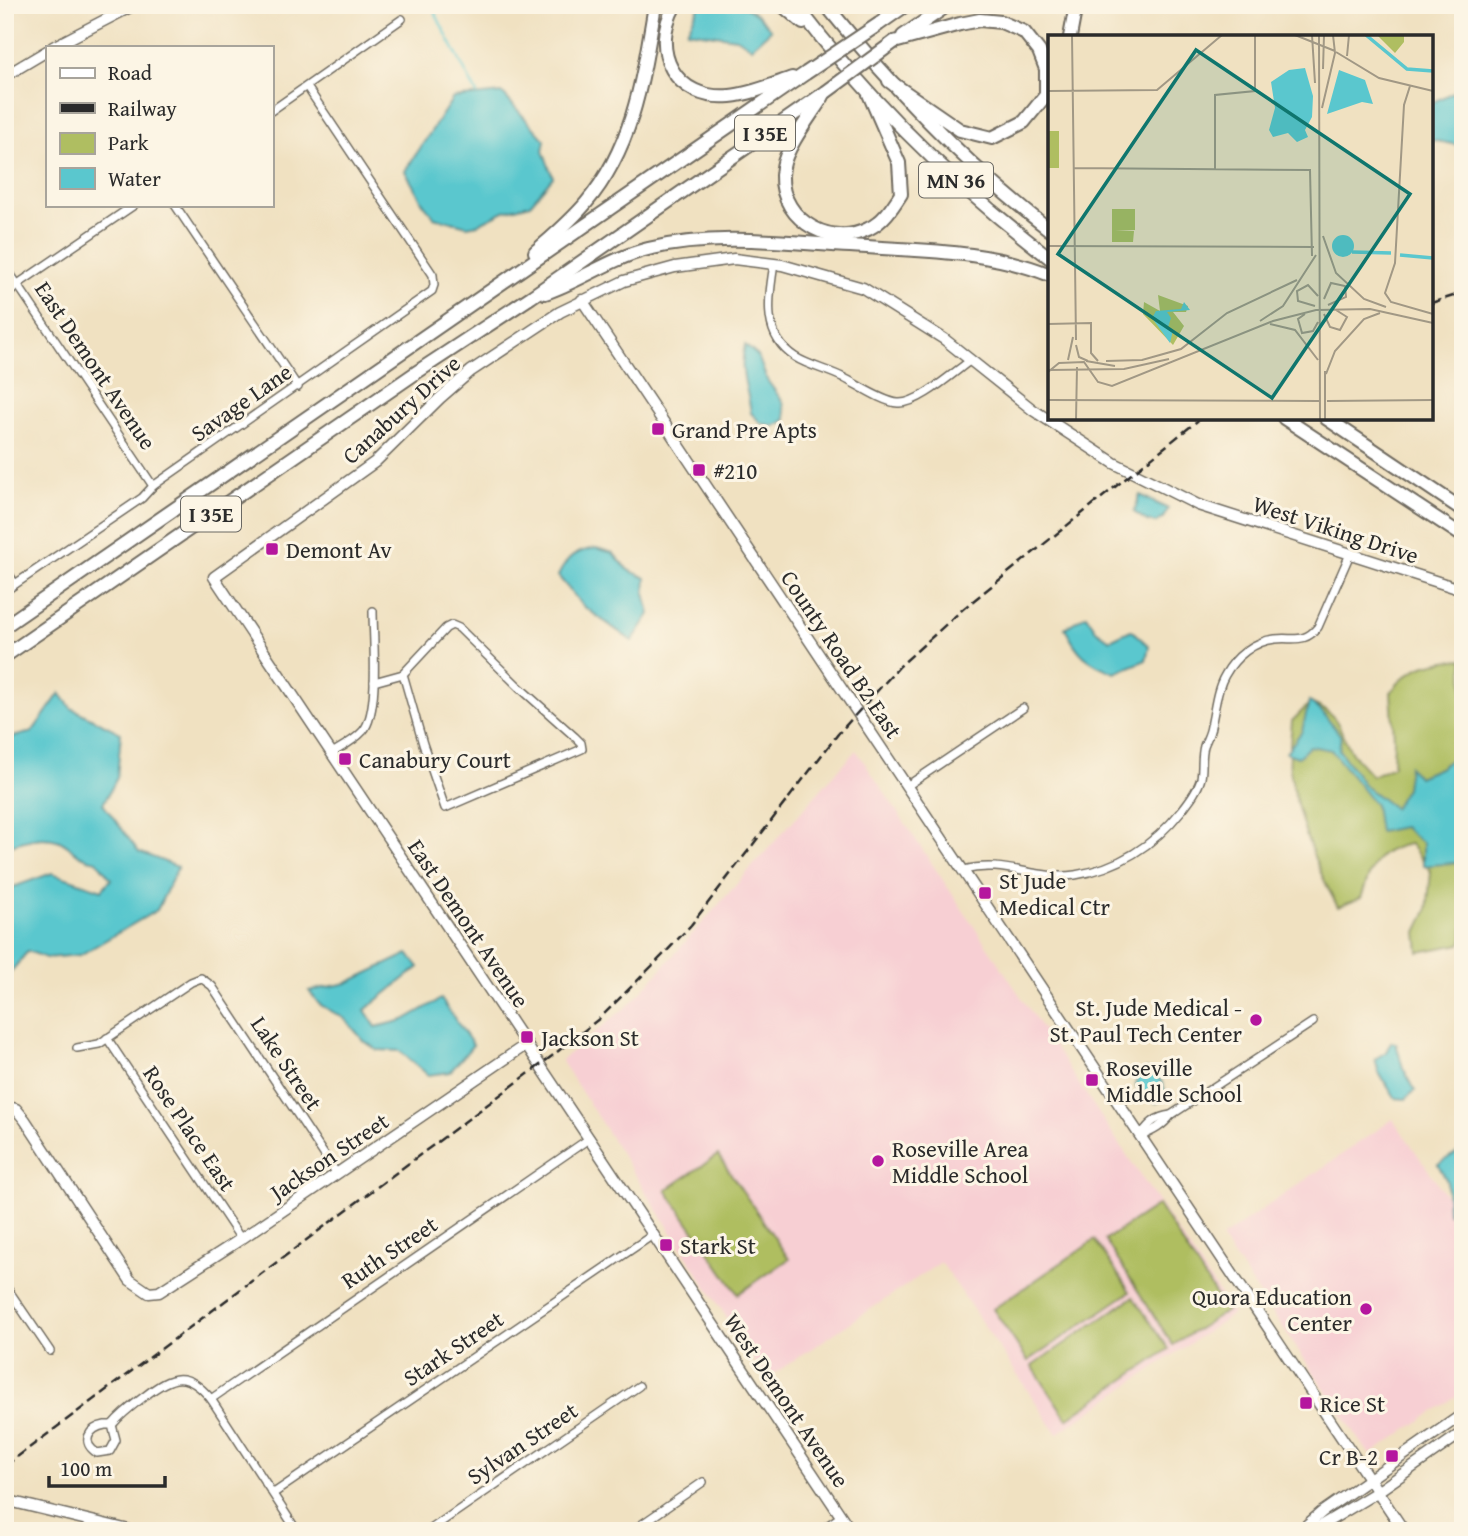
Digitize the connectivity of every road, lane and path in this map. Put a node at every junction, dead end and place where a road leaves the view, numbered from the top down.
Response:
1 (134, 5) edge
2 (655, 5) edge
3 (675, 5) edge
4 (782, 5) edge
5 (796, 5) edge
6 (826, 5) edge
7 (832, 5) edge
8 (892, 5) edge
9 (906, 5) edge
10 (948, 5) edge
11 (1076, 5) edge
12 (401, 19) dead end
13 (881, 22) junction
14 (845, 29) junction
15 (1070, 35) edge
16 (820, 37) junction
17 (897, 41) junction
18 (55, 46) edge
19 (46, 52) edge
20 (806, 74) junction
21 (5, 76) edge
22 (889, 81) junction
23 (307, 87) junction
24 (824, 94) junction
25 (869, 94) junction
26 (273, 110) edge
27 (133, 206) edge
28 (176, 206) edge
29 (1048, 228) edge
30 (1048, 256) edge
31 (774, 264) junction
32 (5, 266) edge
33 (1048, 274) edge
34 (18, 284) junction
35 (496, 288) junction
36 (531, 297) junction
37 (5, 298) edge
38 (582, 300) junction
39 (971, 360) junction
40 (298, 387) junction
41 (1048, 420) edge
42 (1048, 420) edge
43 (1287, 420) edge
44 (1329, 420) edge
45 (153, 486) junction
46 (1463, 510) edge
47 (1463, 536) edge
48 (1350, 554) junction
49 (5, 568) edge
50 (214, 577) joint
51 (15, 584) junction
52 (1463, 590) edge
53 (5, 591) edge
54 (373, 611) dead end
55 (5, 626) edge
56 (5, 656) edge
57 (403, 674) junction
58 (374, 682) junction
59 (1023, 708) dead end
60 (332, 754) junction
61 (906, 786) junction
62 (964, 870) junction
63 (1314, 1022) dead end
64 (107, 1038) junction
65 (527, 1044) junction
66 (77, 1048) dead end
67 (6, 1106) edge
68 (1141, 1136) junction
69 (590, 1138) junction
70 (337, 1174) junction
71 (654, 1234) junction
72 (242, 1239) junction
73 (5, 1285) edge
74 (691, 1290) joint
75 (50, 1351) dead end
76 (639, 1386) dead end
77 (211, 1399) junction
78 (1463, 1414) edge
79 (112, 1425) junction
80 (1463, 1432) edge
81 (1369, 1480) junction
82 (703, 1482) dead end
83 (1377, 1492) junction
84 (274, 1493) junction
85 (5, 1500) edge
86 (841, 1516) junction
87 (113, 1528) edge
88 (133, 1531) edge
89 (297, 1531) edge
90 (428, 1531) edge
91 (632, 1531) edge
92 (820, 1531) edge
93 (851, 1531) edge
94 (1300, 1531) edge
95 (1312, 1531) edge
96 (1404, 1531) edge

1 - 18 street
2 - 35 highway
3 - 20 highway
4 - 16 highway
5 - 16 highway, MN 36
6 - 14 highway, MN 36
7 - 14 highway
8 - 13 highway
9 - 13 highway, I 35E
10 - 17 highway, I 35E
11 - 15 highway
12 - 23 street
13 - 20 highway, I 35E, bridge
14 - 22 highway, MN 36
16 - 25 highway, MN 36
17 - 22 highway
17 - 24 highway, I 35E, bridge
19 - 21 street
20 - 35 highway, I 35E
22 - 29 highway, MN 36
23 - 26 street
23 - 40 street, Savage Lane
24 - 25 highway
24 - 36 highway, I 35E
25 - 30 highway, MN 36
27 - 34 street
28 - 40 street
31 - 38 street, Canabury Drive
31 - 39 street, Canabury Drive
31 - 39 street
32 - 34 street, East Demont Avenue
33 - 36 highway
34 - 37 street
34 - 45 street, East Demont Avenue
35 - 55 highway, I 35E
36 - 56 highway, I 35E
38 - 50 street, Canabury Drive
38 - 61 street, County Road B2 East
39 - 41 street, West Viking Drive
40 - 45 street, Savage Lane
42 - 48 street, West Viking Drive
43 - 47 highway
44 - 46 highway
45 - 51 street, Savage Lane
48 - 52 street, West Viking Drive
48 - 62 street
49 - 51 street
50 - 60 street, East Demont Avenue
51 - 53 street, Savage Lane
54 - 58 street
57 - 57 street
57 - 58 street
58 - 60 street
59 - 61 street
60 - 65 street, East Demont Avenue
61 - 62 street, County Road B2 East
62 - 68 street, County Road B2 East
63 - 68 street
64 - 66 street
64 - 70 street, Lake Street
64 - 72 street, Rose Place East
65 - 69 street, East Demont Avenue
65 - 70 street, Jackson Street
67 - 72 street, Jackson Street
68 - 81 street, County Road B2 East
69 - 71 street, East Demont Avenue
69 - 77 street, Ruth Street
70 - 72 street, Jackson Street
71 - 74 street, East Demont Avenue
71 - 84 street, Stark Street
73 - 75 street
74 - 86 street, West Demont Avenue
76 - 90 street, Sylvan Street
77 - 79 street
77 - 84 street
78 - 81 street
79 - 79 street
80 - 83 street
81 - 83 street, County Road B2 East
81 - 94 street
82 - 91 street
83 - 95 street
83 - 96 street, County Road B2 East
84 - 89 street
85 - 87 street
86 - 92 street
86 - 93 street, West Demont Avenue
87 - 88 street

